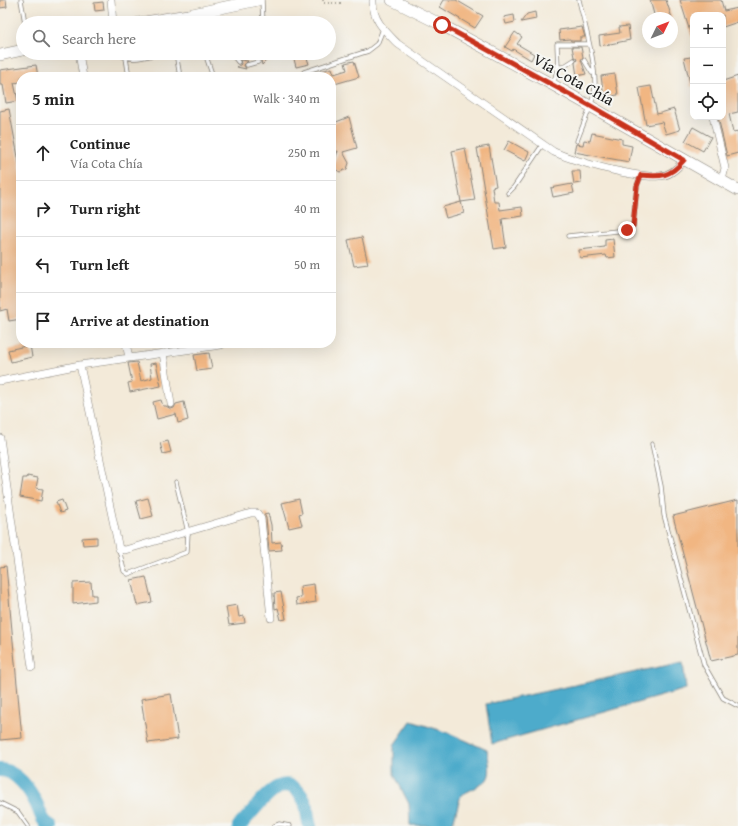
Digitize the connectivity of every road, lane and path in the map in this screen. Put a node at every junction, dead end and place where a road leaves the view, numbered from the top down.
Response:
1 (22, 0) edge
2 (111, 0) edge
3 (256, 0) edge
4 (323, 0) edge
5 (341, 0) edge
6 (372, 0) edge
7 (392, 0) edge
8 (579, 0) edge
9 (210, 10) junction
10 (24, 16) edge
11 (112, 16) edge
12 (191, 16) edge
13 (212, 16) edge
14 (261, 16) edge
15 (383, 29) junction
16 (589, 44) junction
17 (16, 52) edge
18 (0, 55) edge
19 (80, 60) edge
20 (126, 60) edge
21 (177, 60) edge
22 (207, 60) edge
23 (574, 60) dead end
24 (584, 60) dead end
25 (258, 62) dead end
26 (247, 65) dead end
27 (558, 67) junction
28 (82, 72) edge
29 (128, 72) edge
30 (179, 72) edge
31 (211, 72) edge
32 (304, 72) dead end
33 (594, 80) junction
34 (553, 85) junction
35 (589, 105) junction
36 (714, 120) edge
37 (577, 141) dead end
38 (543, 144) junction
39 (684, 160) junction
40 (641, 175) junction
41 (722, 180) junction
42 (738, 190) edge
43 (508, 193) dead end
44 (568, 236) dead end
45 (127, 348) edge
46 (199, 348) edge
47 (162, 353) junction
48 (129, 358) junction
49 (80, 365) junction
50 (0, 381) edge
51 (172, 404) dead end
52 (0, 438) edge
53 (652, 444) dead end
54 (176, 482) dead end
55 (188, 532) junction
56 (119, 549) junction
57 (271, 618) dead end
58 (32, 666) dead end
59 (738, 706) edge
60 (0, 803) edge
61 (28, 826) edge
62 (274, 826) edge
63 (290, 826) edge

1 - 10 lane
2 - 11 street
3 - 9 main road
3 - 14 lane
4 - 5 path
6 - 15 street
7 - 34 main road, Vía Cota Chía
8 - 16 lane
9 - 12 main road
9 - 13 lane
15 - 32 lane
15 - 38 street
16 - 27 lane
16 - 33 lane
17 - 18 main road
19 - 28 street
20 - 29 lane
21 - 30 lane
22 - 31 lane
23 - 27 lane
24 - 33 lane
25 - 26 lane
27 - 34 lane
33 - 35 lane
34 - 35 main road, Vía Cota Chía
35 - 37 lane
35 - 39 main road, Vía Cota Chía
36 - 41 street
38 - 40 street
38 - 43 lane
39 - 40 street
39 - 41 main road, Vía Cota Chía
40 - 44 lane
41 - 42 main road, Vía Cota Chía
45 - 48 street
46 - 47 street
47 - 48 street
47 - 51 street
48 - 49 street
49 - 50 street
49 - 56 street
52 - 58 street
53 - 59 lane
54 - 55 lane
55 - 56 street
55 - 56 lane
55 - 57 street
60 - 61 lane
62 - 63 lane

